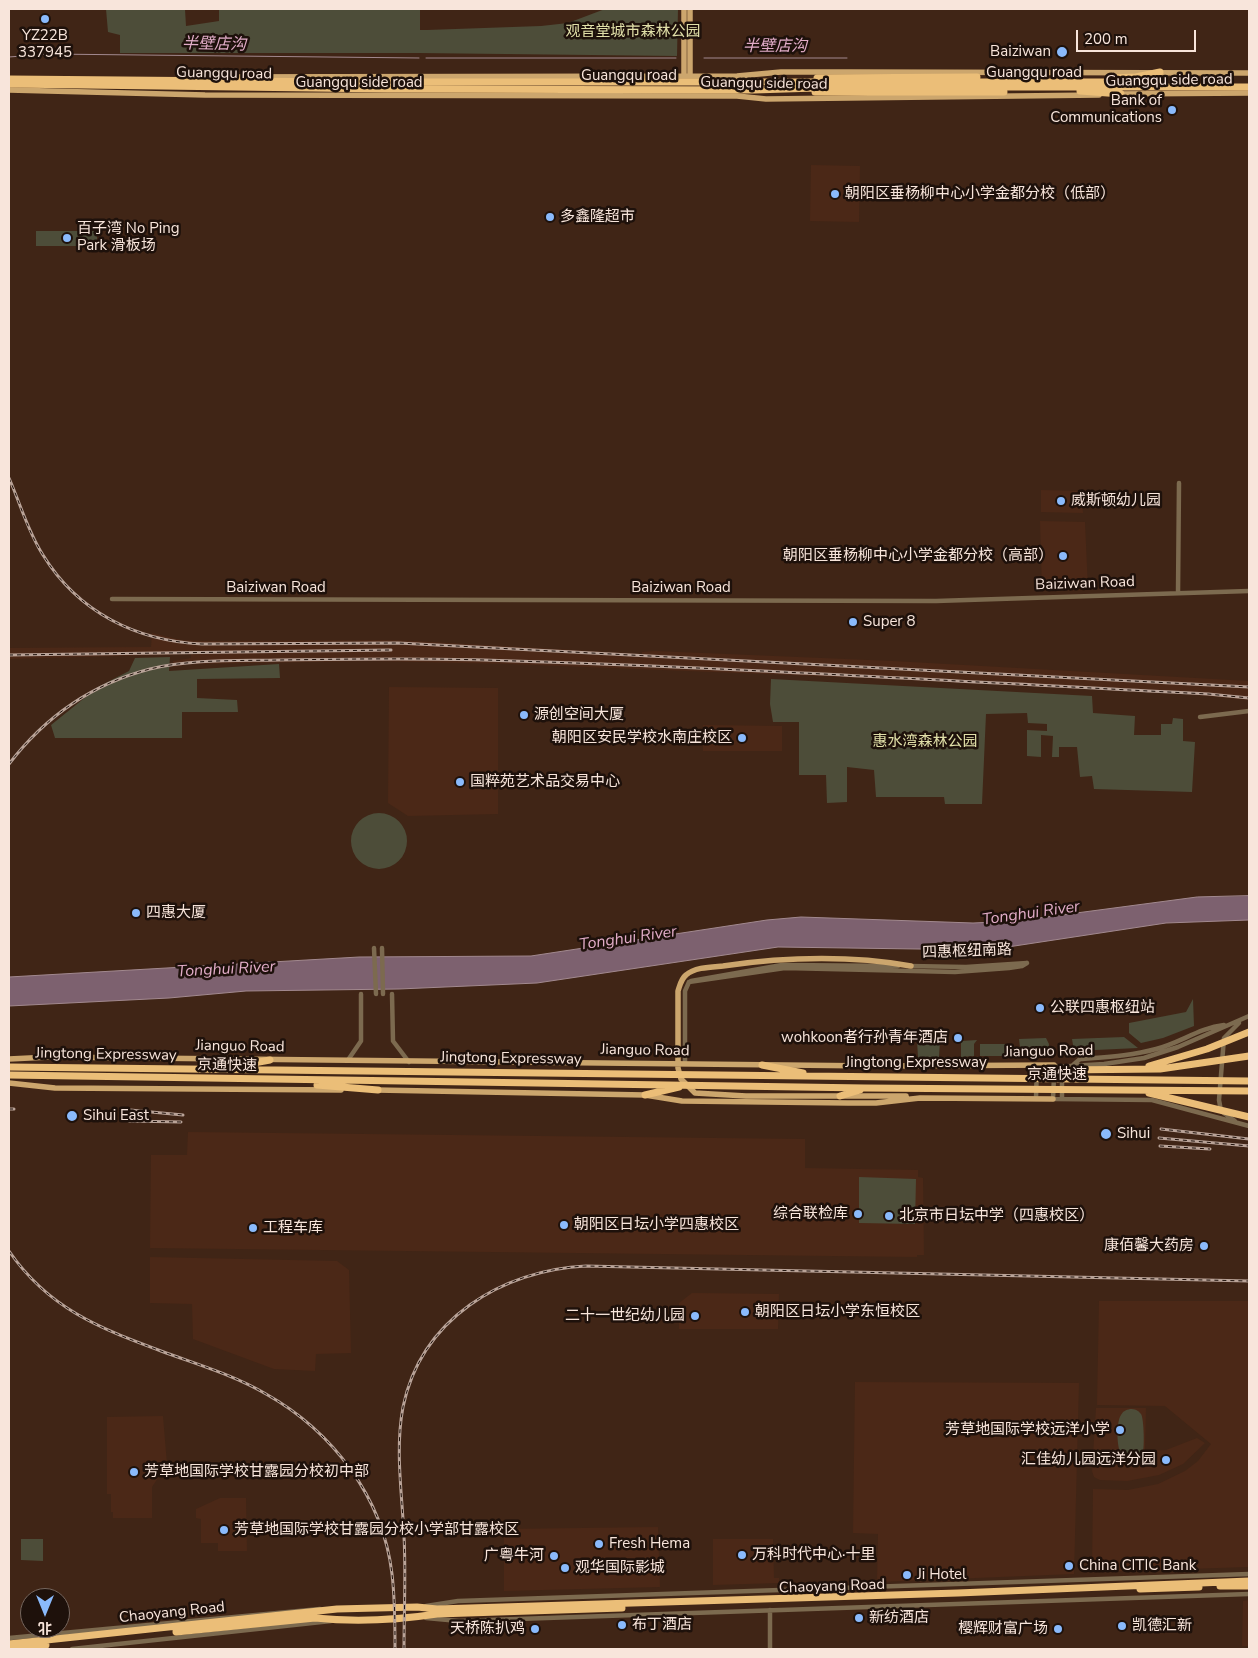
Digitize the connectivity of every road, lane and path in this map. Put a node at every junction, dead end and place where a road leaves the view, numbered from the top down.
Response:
1 (684, 9) edge
2 (690, 9) edge
3 (1160, 72) junction
4 (1249, 73) edge
5 (78, 76) junction
6 (687, 76) junction
7 (123, 77) junction
8 (9, 78) edge
9 (792, 82) junction
10 (1249, 83) edge
11 (9, 84) edge
12 (1249, 87) edge
13 (9, 90) edge
14 (800, 90) junction
15 (78, 91) junction
16 (123, 93) junction
17 (1249, 93) edge
18 (1121, 94) junction
19 (1179, 483) dead end
20 (1249, 591) edge
21 (1178, 593) junction
22 (112, 599) dead end
23 (1249, 711) edge
24 (1200, 717) dead end
25 (374, 948) dead end
26 (382, 948) dead end
27 (911, 966) junction
28 (689, 982) junction
29 (362, 994) dead end
30 (376, 994) dead end
31 (383, 994) dead end
32 (392, 994) dead end
33 (1249, 1016) edge
34 (1242, 1020) junction
35 (1228, 1025) junction
36 (1249, 1031) edge
37 (1249, 1056) edge
38 (9, 1059) edge
39 (270, 1060) junction
40 (348, 1060) junction
41 (409, 1062) junction
42 (685, 1064) junction
43 (762, 1065) junction
44 (1037, 1065) junction
45 (1054, 1065) junction
46 (1062, 1065) junction
47 (1073, 1065) junction
48 (9, 1067) edge
49 (222, 1070) junction
50 (1126, 1070) junction
51 (9, 1076) edge
52 (823, 1076) junction
53 (1014, 1077) junction
54 (264, 1080) junction
55 (1249, 1081) edge
56 (9, 1083) edge
57 (691, 1084) junction
58 (865, 1088) junction
59 (1134, 1089) junction
60 (378, 1090) junction
61 (1249, 1091) edge
62 (645, 1095) junction
63 (840, 1096) junction
64 (920, 1098) junction
65 (1036, 1098) junction
66 (1053, 1099) junction
67 (1062, 1099) junction
68 (1249, 1117) edge
69 (1243, 1125) junction
70 (1249, 1126) edge
71 (1249, 1574) edge
72 (1249, 1581) edge
73 (1249, 1586) edge
74 (1249, 1594) edge
75 (527, 1609) junction
76 (770, 1610) junction
77 (259, 1621) junction
78 (9, 1638) edge
79 (9, 1644) edge
80 (9, 1648) edge
81 (72, 1649) edge
82 (770, 1649) edge

1 - 6 main road
2 - 6 main road
3 - 4 main road, Guangqu side road
3 - 6 main road, Guangqu side road
3 - 9 highway
5 - 7 main road, Guangqu side road
5 - 8 main road, Guangqu side road
5 - 15 street
6 - 7 main road, Guangqu side road
7 - 16 street
8 - 9 highway, Guangqu road
9 - 10 highway, Guangqu road
11 - 14 highway, Guangqu road
12 - 14 highway, Guangqu road
13 - 15 main road, Guangqu side road
14 - 18 highway
15 - 16 main road, Guangqu side road
16 - 18 main road, Guangqu side road
17 - 18 main road, Guangqu side road
19 - 21 street
20 - 21 street, Baiziwan Road
21 - 22 street, Baiziwan Road
23 - 24 street
25 - 30 street
26 - 31 street
27 - 28 street, 四惠枢纽南路
27 - 28 street, 四惠枢纽南路
27 - 63 main road
28 - 42 street
29 - 40 street
32 - 41 street
33 - 34 street
34 - 35 street
34 - 69 street
35 - 47 street, Jianguo Road
35 - 47 street
36 - 50 highway
37 - 50 highway
38 - 39 main road, Jianguo Road
39 - 40 main road, Jianguo Road
39 - 49 highway
40 - 41 main road, Jianguo Road
41 - 42 main road, Jianguo Road
42 - 43 main road, Jianguo Road
43 - 44 main road, Jianguo Road
43 - 52 highway
44 - 45 main road, Jianguo Road
44 - 65 street
45 - 46 street, Jianguo Road
45 - 66 street
46 - 47 street, Jianguo Road
46 - 67 street
48 - 49 highway, Jingtong Expressway
49 - 52 highway, Jingtong Expressway
50 - 53 highway
51 - 54 highway, 京通快速
52 - 53 highway, Jingtong Expressway
53 - 55 highway, 京通快速
54 - 57 highway, Jingtong Expressway
54 - 60 highway
56 - 60 main road
57 - 58 highway, Jingtong Expressway
57 - 62 highway
58 - 59 highway, 京通快速
58 - 63 highway
59 - 61 highway, 京通快速
59 - 68 highway
60 - 62 main road
62 - 64 main road
63 - 64 main road
64 - 65 main road
65 - 66 main road
66 - 67 street
67 - 69 street
69 - 70 street
71 - 75 street, Chaoyang Road
72 - 75 highway, Chaoyang Road
73 - 75 highway, Chaoyang Road
74 - 76 street, Chaoyang Road
75 - 76 street, Chaoyang Road
75 - 77 highway, Chaoyang Road
75 - 77 highway, Chaoyang Road
76 - 82 street
77 - 78 street, Chaoyang Road
77 - 79 highway, Chaoyang Road
77 - 80 highway, Chaoyang Road
77 - 81 street, Chaoyang Road

